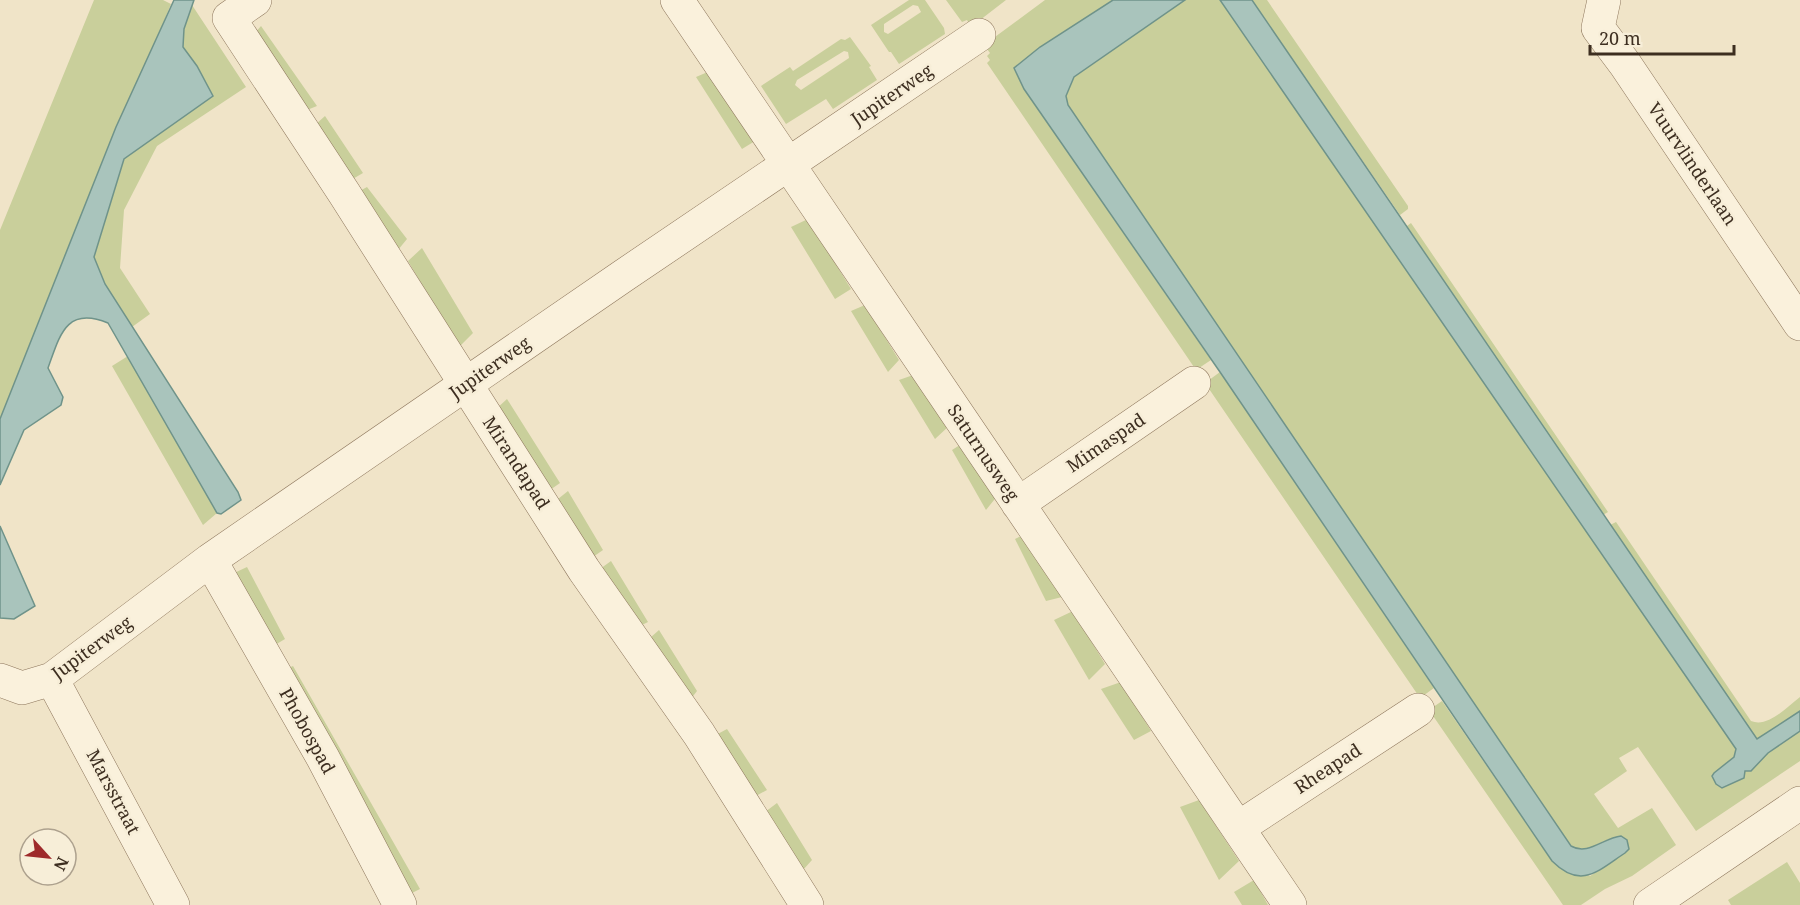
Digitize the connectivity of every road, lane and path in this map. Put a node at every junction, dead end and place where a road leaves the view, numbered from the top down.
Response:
1 (677, 0) edge
2 (1604, 0) edge
3 (242, 9) edge
4 (979, 35) dead end
5 (788, 166) junction
6 (1800, 324) edge
7 (1194, 383) dead end
8 (466, 385) junction
9 (1018, 504) junction
10 (210, 560) junction
11 (52, 679) junction
12 (0, 680) edge
13 (1418, 710) dead end
14 (1800, 803) edge
15 (1238, 828) junction
16 (173, 905) edge
17 (400, 905) edge
18 (807, 905) edge
19 (1290, 905) edge
20 (1650, 905) edge

1 - 5 street, Saturnusweg
2 - 6 street, Vuurvlinderlaan
3 - 8 street, Mirandapad
4 - 5 street, Jupiterweg
5 - 8 street, Jupiterweg
5 - 9 street, Saturnusweg
7 - 9 street, Mimaspad
8 - 10 street, Jupiterweg
8 - 18 street, Mirandapad
9 - 15 street, Saturnusweg
10 - 11 street, Jupiterweg
10 - 17 street, Phobospad
11 - 12 street, Jupiterweg
11 - 16 street, Marsstraat
13 - 15 street, Rheapad
14 - 20 street
15 - 19 street, Saturnusweg

